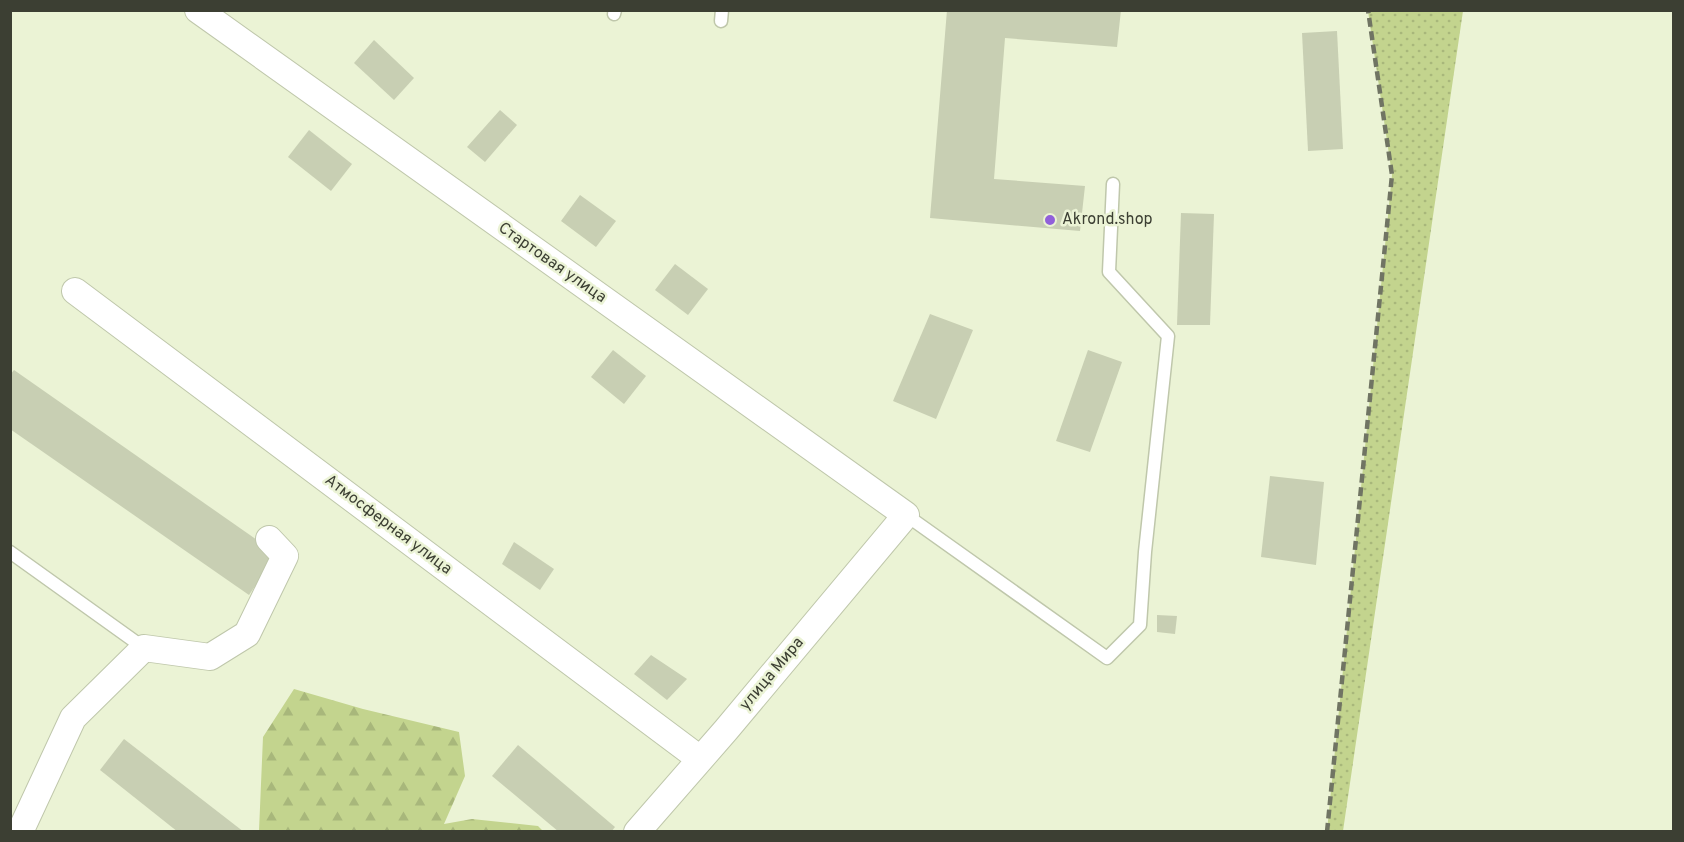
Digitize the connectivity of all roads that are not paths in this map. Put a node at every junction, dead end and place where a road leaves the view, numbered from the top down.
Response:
1 (198, 10) edge
2 (1113, 184) dead end
3 (75, 291) dead end
4 (906, 515) junction
5 (269, 539) dead end
6 (10, 552) edge
7 (144, 648) junction
8 (700, 759) junction
9 (20, 831) edge
10 (637, 831) edge

1 - 4 street, Стартовая улица
2 - 4 lane
3 - 8 street, Атмосферная улица
4 - 8 street, улица Мира
5 - 7 street
6 - 7 lane
7 - 9 street
8 - 10 street, улица Мира

